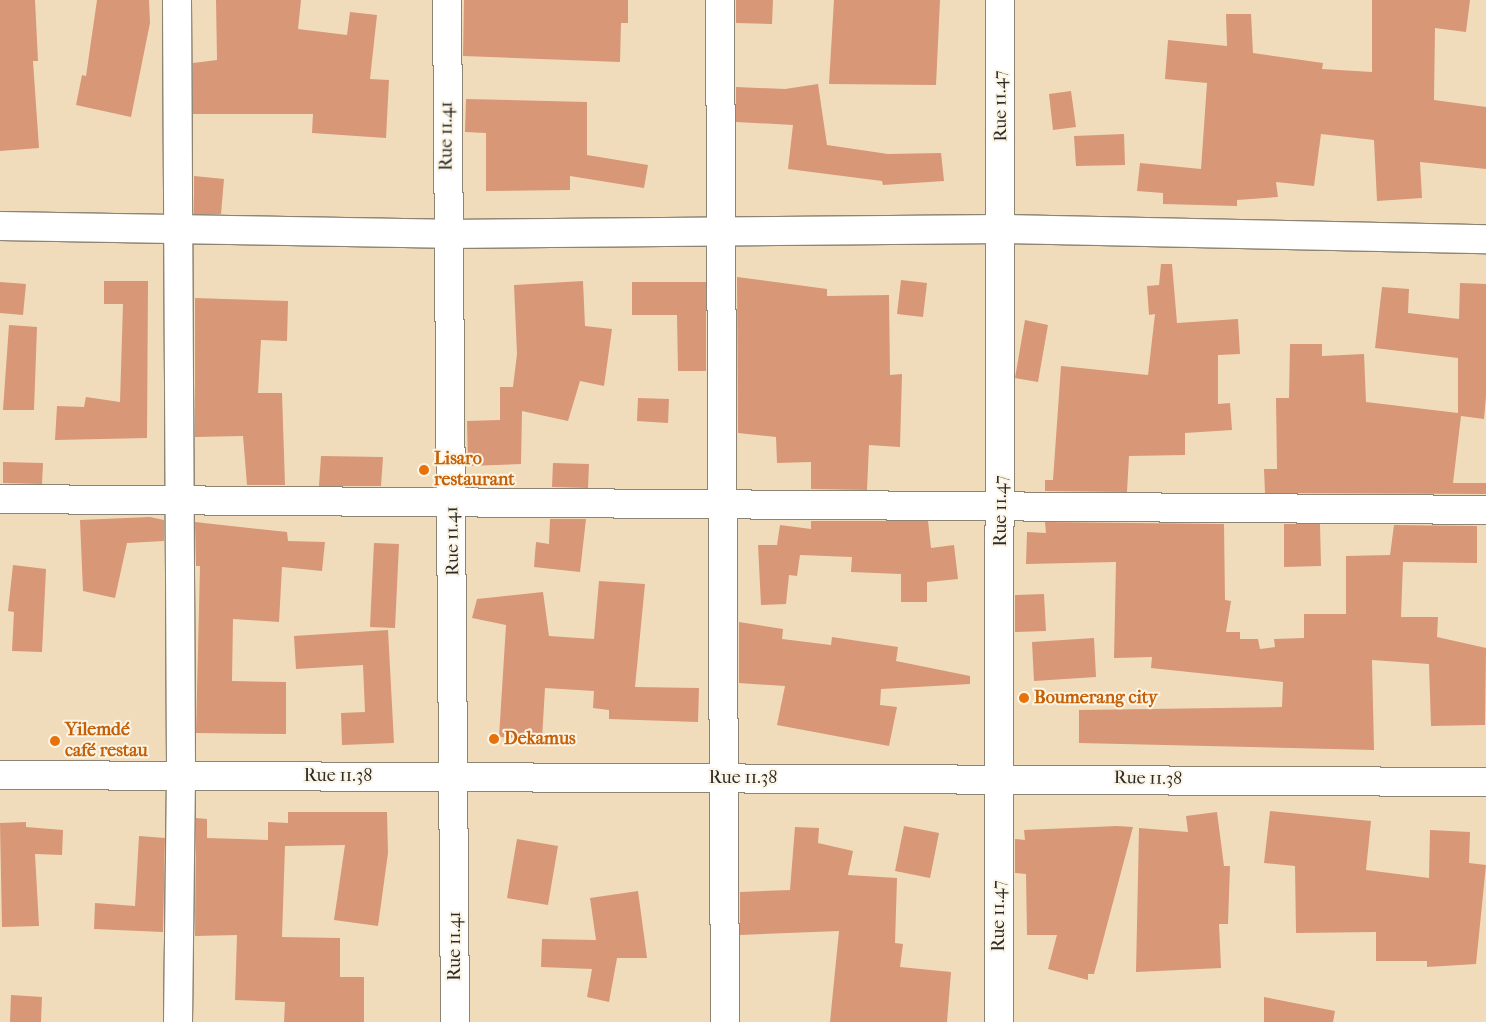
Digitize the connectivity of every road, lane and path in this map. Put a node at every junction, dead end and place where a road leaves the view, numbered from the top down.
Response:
1 (176, 0) edge
2 (447, 0) edge
3 (720, 0) edge
4 (1000, 0) edge
5 (0, 226) edge
6 (175, 228) junction
7 (1002, 229) junction
8 (720, 232) junction
9 (446, 234) junction
10 (1486, 239) edge
11 (178, 499) junction
12 (0, 500) edge
13 (452, 502) junction
14 (721, 504) junction
15 (1001, 506) junction
16 (1486, 510) edge
17 (0, 775) edge
18 (181, 776) junction
19 (456, 777) junction
20 (1000, 777) junction
21 (725, 778) junction
22 (1486, 782) edge
23 (178, 1022) edge
24 (455, 1022) edge
25 (725, 1022) edge
26 (999, 1022) edge

1 - 6 street
2 - 9 street, Rue 11.41
3 - 8 street
4 - 7 street, Rue 11.47
5 - 6 street
6 - 9 street
6 - 11 street
7 - 8 street
7 - 10 street
7 - 15 street, Rue 11.47
8 - 9 street
8 - 14 street
9 - 13 street, Rue 11.41
11 - 12 street
11 - 13 street
11 - 18 street
13 - 14 street
13 - 19 street, Rue 11.41
14 - 15 street
14 - 21 street
15 - 16 street
15 - 20 street, Rue 11.47
17 - 18 street, Rue 11.38
18 - 19 street, Rue 11.38
18 - 23 street
19 - 21 street, Rue 11.38
19 - 24 street, Rue 11.41
20 - 21 street, Rue 11.38
20 - 22 street, Rue 11.38
20 - 26 street, Rue 11.47
21 - 25 street

